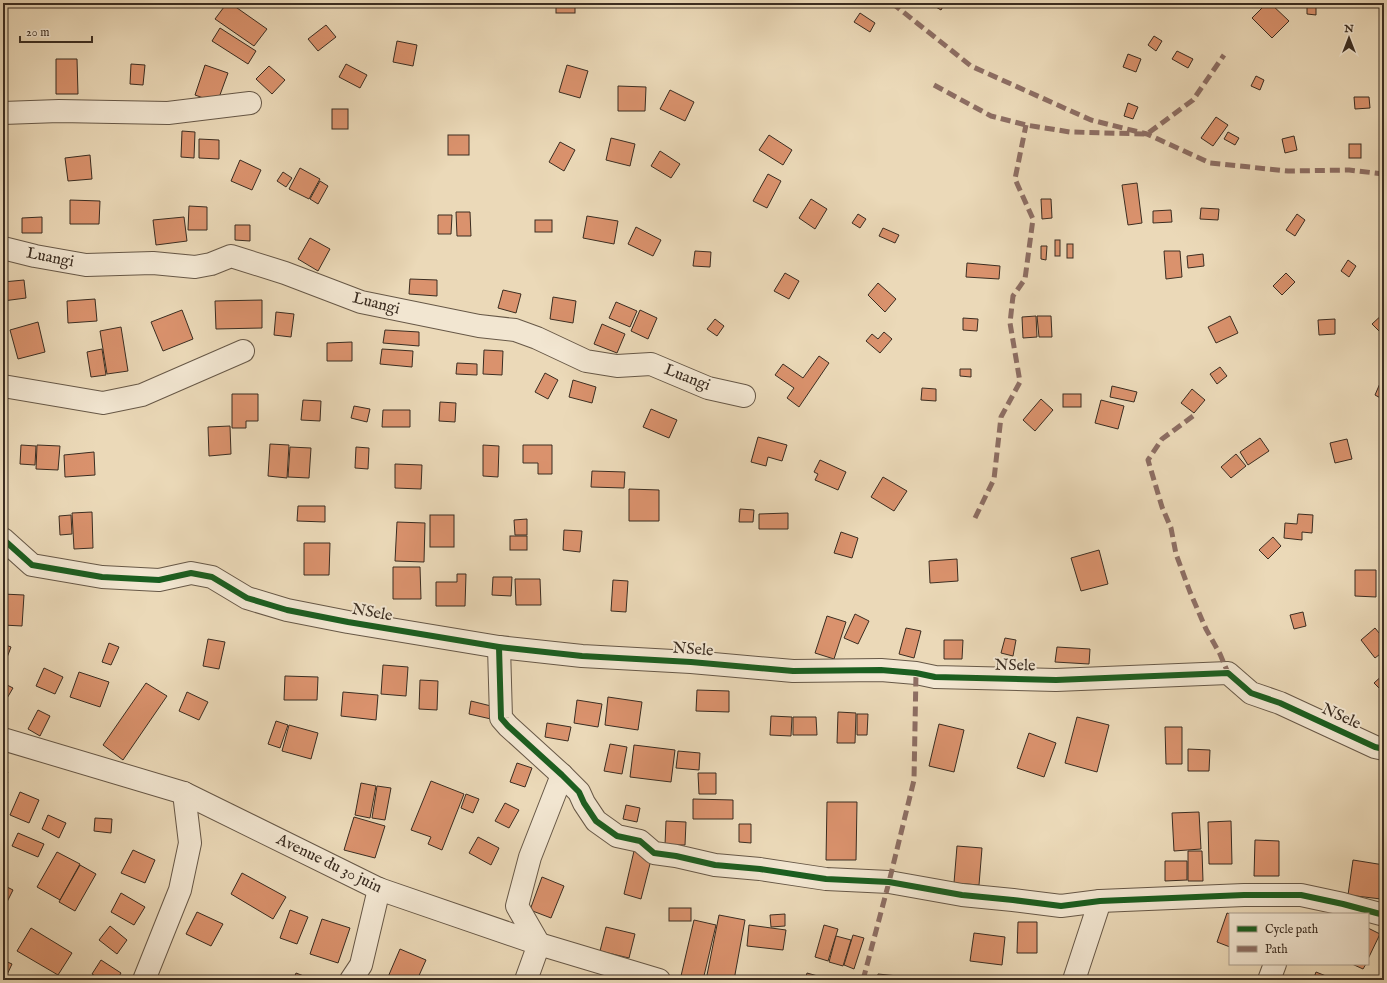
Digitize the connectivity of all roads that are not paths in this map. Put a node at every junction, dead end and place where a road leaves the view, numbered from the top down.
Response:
1 (250, 103) dead end
2 (3, 113) edge
3 (3, 248) edge
4 (243, 351) dead end
5 (3, 386) edge
6 (744, 396) dead end
7 (3, 539) edge
8 (499, 647) junction
9 (3, 739) edge
10 (1384, 750) edge
11 (562, 775) junction
12 (184, 793) junction
13 (379, 890) junction
14 (1100, 901) junction
15 (1297, 905) edge
16 (1384, 915) edge
17 (539, 944) junction
18 (1275, 965) edge
19 (144, 980) edge
20 (351, 980) edge
21 (526, 980) edge
22 (659, 980) edge
23 (1074, 980) edge
24 (1269, 980) edge

1 - 2 street
3 - 6 street, Luangi
4 - 5 street
7 - 8 street, NSele
8 - 10 street, NSele
8 - 11 street
9 - 12 street, Avenue du 30 juin
11 - 14 street
11 - 17 street
12 - 13 street, Avenue du 30 juin
12 - 19 street
13 - 17 street, Avenue du 30 juin
13 - 20 street
14 - 15 street
14 - 23 street
15 - 16 street
17 - 21 street
17 - 22 street, Avenue du 30 juin
18 - 24 street

